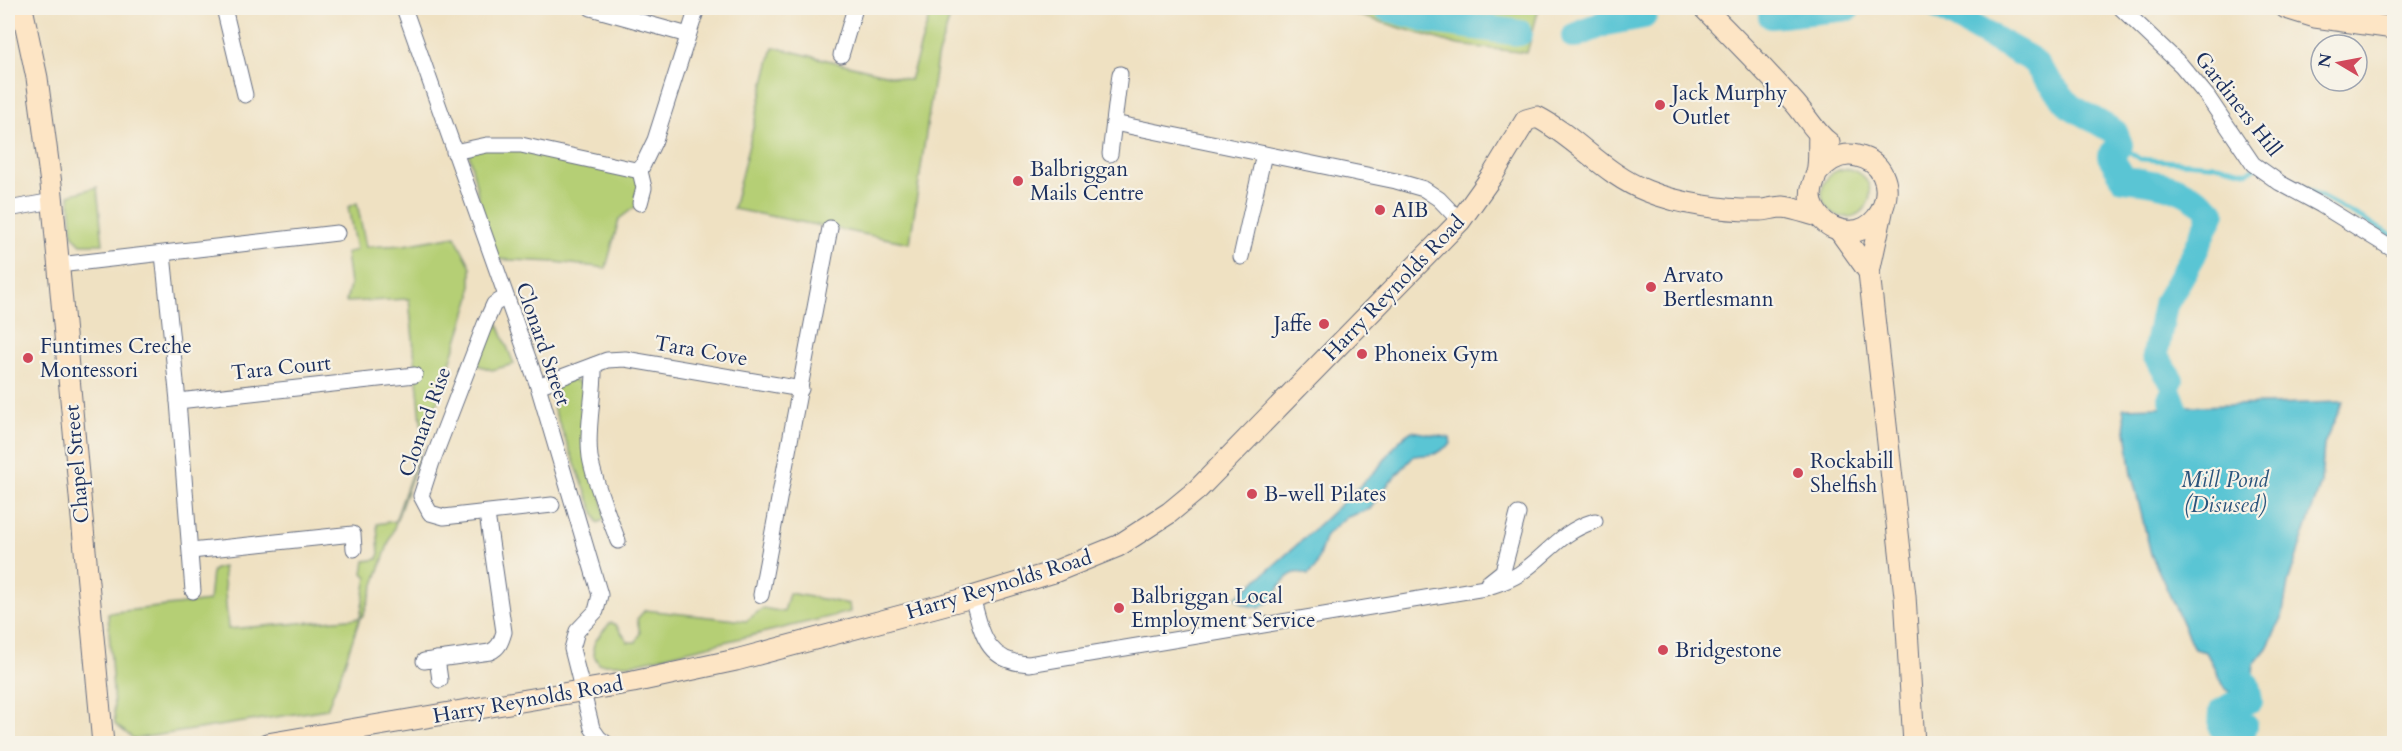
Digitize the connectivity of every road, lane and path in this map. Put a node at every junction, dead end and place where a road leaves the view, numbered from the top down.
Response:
1 (22, 8) edge
2 (224, 8) edge
3 (404, 8) edge
4 (591, 8) edge
5 (697, 8) edge
6 (855, 8) edge
7 (1704, 8) edge
8 (2121, 8) edge
9 (2286, 8) edge
10 (2394, 28) edge
11 (688, 35) junction
12 (841, 55) dead end
13 (1120, 74) dead end
14 (244, 95) dead end
15 (1114, 123) junction
16 (1819, 135) junction
17 (454, 152) junction
18 (1110, 154) dead end
19 (1264, 154) junction
20 (1845, 155) junction
21 (640, 171) junction
22 (1815, 178) junction
23 (53, 201) junction
24 (640, 203) dead end
25 (1783, 207) junction
26 (8, 209) edge
27 (1882, 212) junction
28 (1818, 216) junction
29 (1460, 220) junction
30 (830, 228) dead end
31 (1839, 230) junction
32 (337, 233) dead end
33 (2394, 250) edge
34 (163, 254) junction
35 (1241, 257) dead end
36 (59, 265) junction
37 (1869, 272) junction
38 (506, 297) junction
39 (594, 365) junction
40 (414, 375) dead end
41 (538, 386) junction
42 (801, 389) junction
43 (178, 401) junction
44 (552, 505) dead end
45 (487, 514) junction
46 (1518, 514) dead end
47 (1595, 521) dead end
48 (618, 541) dead end
49 (354, 549) dead end
50 (191, 551) junction
51 (1481, 589) junction
52 (193, 591) dead end
53 (761, 595) dead end
54 (972, 597) junction
55 (440, 680) dead end
56 (583, 692) junction
57 (103, 744) edge
58 (267, 744) edge
59 (607, 744) edge
60 (1914, 744) edge

1 - 23 street, Chapel Street
2 - 14 street
3 - 17 street, Clonard Street
4 - 11 street
5 - 11 street
6 - 12 street
7 - 16 street
8 - 33 street, Gardiners Hill
9 - 10 street
11 - 21 street
13 - 15 street
15 - 18 street
15 - 19 street
16 - 20 street
16 - 22 street
17 - 21 street
17 - 38 street, Clonard Street
19 - 29 street
19 - 35 street
20 - 22 street
20 - 27 street
21 - 24 street
22 - 25 street
22 - 28 street
23 - 26 street
23 - 36 street, Chapel Street
25 - 28 street, Harry Reynolds Road
25 - 29 street, Harry Reynolds Road
27 - 31 street
27 - 37 street
28 - 31 street
29 - 54 street, Harry Reynolds Road
30 - 42 street
31 - 37 street
32 - 34 street
34 - 36 street
34 - 43 street
36 - 57 street, Chapel Street
37 - 60 street
38 - 41 street, Clonard Street
38 - 45 street, Clonard Rise
39 - 41 street, Tara Cove
39 - 42 street, Tara Cove
39 - 48 street
40 - 43 street, Tara Court
41 - 56 street, Clonard Street
42 - 53 street
43 - 50 street
44 - 45 street, Clonard Rise
45 - 55 street
46 - 51 street
47 - 51 street
49 - 50 street
50 - 52 street
51 - 54 street
54 - 56 street, Harry Reynolds Road
56 - 58 street, Harry Reynolds Road
56 - 59 street

